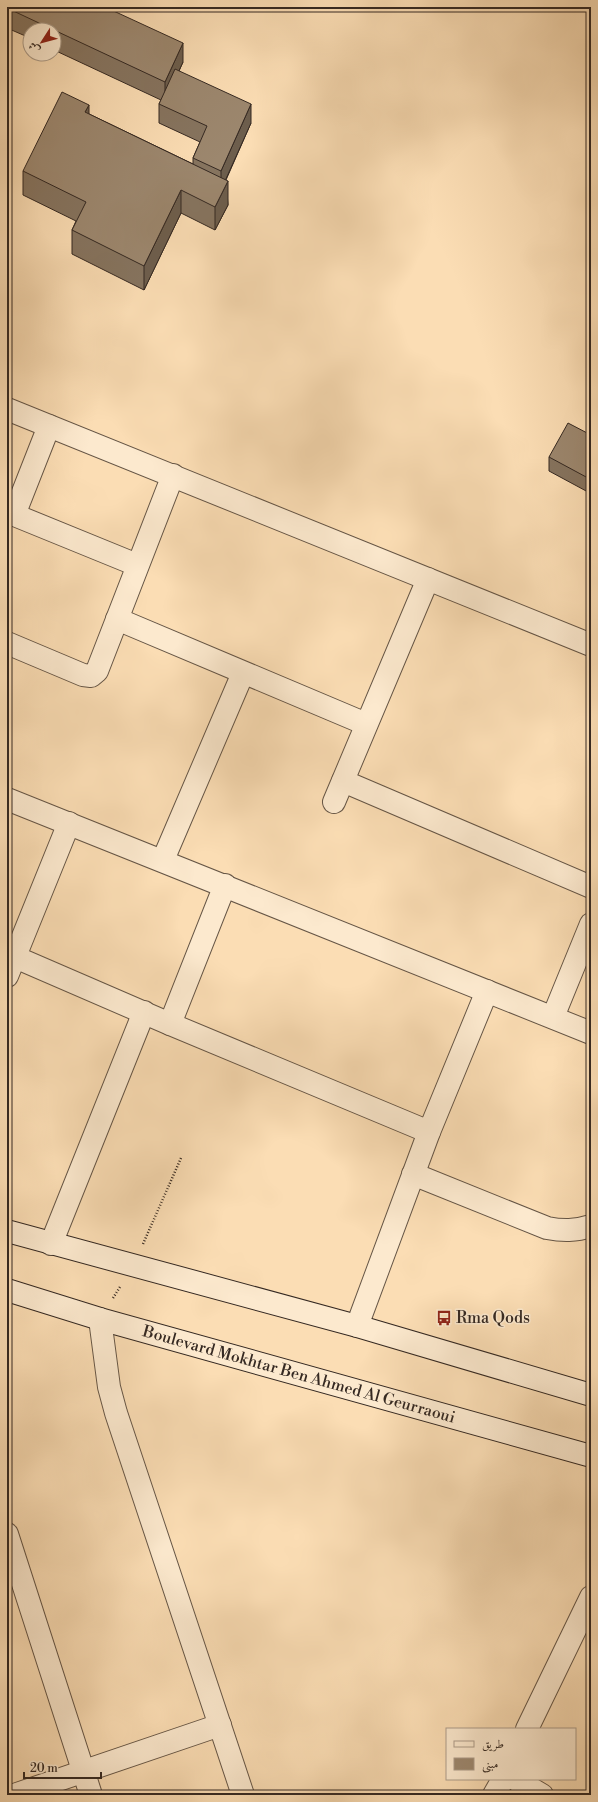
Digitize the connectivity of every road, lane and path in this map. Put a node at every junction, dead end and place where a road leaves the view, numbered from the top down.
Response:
1 (7, 408) edge
2 (49, 426) junction
3 (173, 475) junction
4 (11, 514) edge
5 (137, 565) junction
6 (428, 579) junction
7 (117, 619) junction
8 (7, 643) edge
9 (591, 646) edge
10 (243, 674) junction
11 (366, 724) junction
12 (343, 781) junction
13 (7, 799) edge
14 (334, 802) dead end
15 (69, 823) junction
16 (163, 860) junction
17 (225, 885) junction
18 (591, 887) edge
19 (591, 924) edge
20 (11, 967) edge
21 (487, 991) junction
22 (144, 1012) junction
23 (553, 1017) junction
24 (170, 1024) junction
25 (591, 1034) edge
26 (429, 1132) junction
27 (181, 1158) dead end
28 (413, 1174) junction
29 (591, 1226) edge
30 (7, 1231) edge
31 (51, 1244) junction
32 (133, 1265) junction
33 (7, 1290) edge
34 (100, 1319) junction
35 (357, 1326) junction
36 (591, 1395) edge
37 (591, 1456) edge
38 (7, 1534) edge
39 (591, 1597) edge
40 (220, 1725) junction
41 (527, 1728) edge
42 (83, 1772) junction
43 (502, 1780) edge
44 (517, 1780) edge
45 (14, 1795) edge
46 (91, 1795) edge
47 (243, 1795) edge
48 (494, 1795) edge
49 (542, 1795) edge

1 - 2 street
2 - 3 street
2 - 4 street
3 - 5 street
3 - 6 street
4 - 5 street
5 - 7 street
6 - 9 street
6 - 11 street
7 - 8 street
7 - 10 street
10 - 11 street
10 - 16 street
11 - 12 street
12 - 14 street
12 - 18 street
13 - 15 street
15 - 16 street
15 - 20 street
16 - 17 street
17 - 21 street
17 - 24 street
19 - 23 street
20 - 22 street
21 - 23 street
21 - 26 street
22 - 24 street
22 - 31 street
23 - 25 street
24 - 26 street
26 - 28 street
27 - 32 path
28 - 29 street
28 - 35 street
30 - 31 street
31 - 32 street
32 - 34 path
32 - 35 street
33 - 34 street, Boulevard Mokhtar Ben Ahmed Al Geurraoui
34 - 37 street, Boulevard Mokhtar Ben Ahmed Al Geurraoui
34 - 40 street
35 - 36 street
38 - 42 street
39 - 41 street
40 - 42 street
40 - 47 street
42 - 45 street
42 - 46 street
43 - 48 street
44 - 49 street

